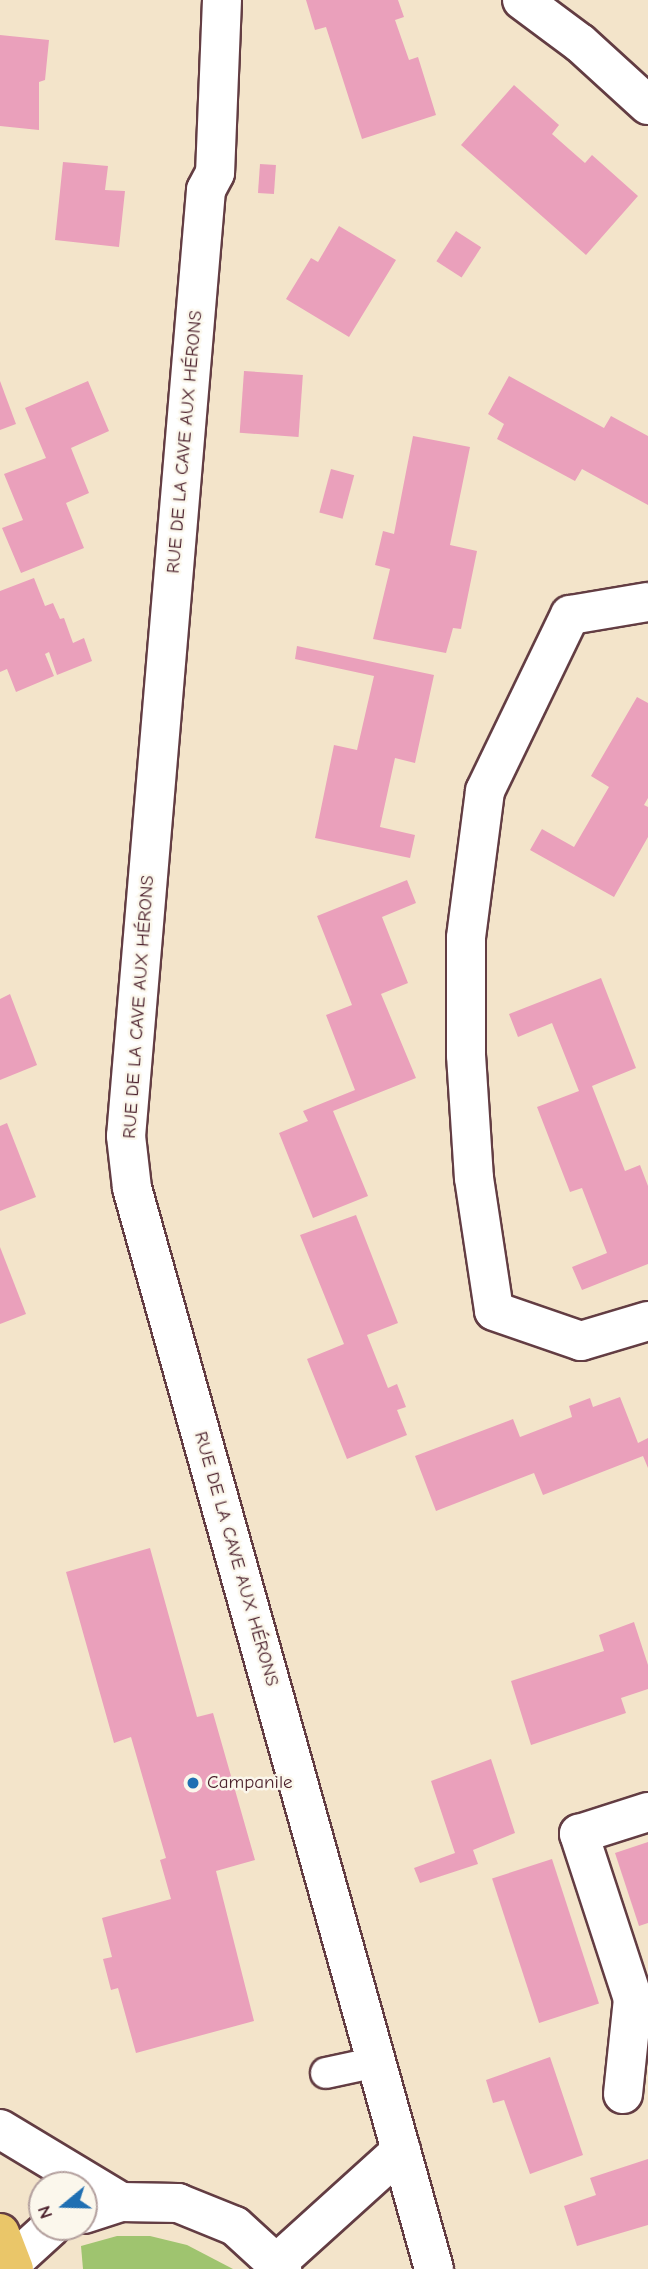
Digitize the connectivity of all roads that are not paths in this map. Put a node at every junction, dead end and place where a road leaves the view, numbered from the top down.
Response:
1 (222, 0) edge
2 (522, 0) edge
3 (648, 105) edge
4 (648, 602) edge
5 (648, 1321) edge
6 (648, 1812) edge
7 (377, 2062) junction
8 (326, 2073) dead end
9 (623, 2094) dead end
10 (0, 2129) edge
11 (401, 2151) junction
12 (121, 2202) junction
13 (98, 2209) edge
14 (32, 2241) edge
15 (8, 2258) edge
16 (280, 2266) edge
17 (434, 2269) edge

1 - 7 street, RUE DE LA CAVE AUX HÉRONS
2 - 3 street
4 - 5 street
6 - 9 street
7 - 8 lane
7 - 11 street, RUE DE LA CAVE AUX HÉRONS
10 - 12 street
11 - 16 street
11 - 17 street, RUE DE LA CAVE AUX HÉRONS
12 - 13 street
12 - 16 street
14 - 15 street

